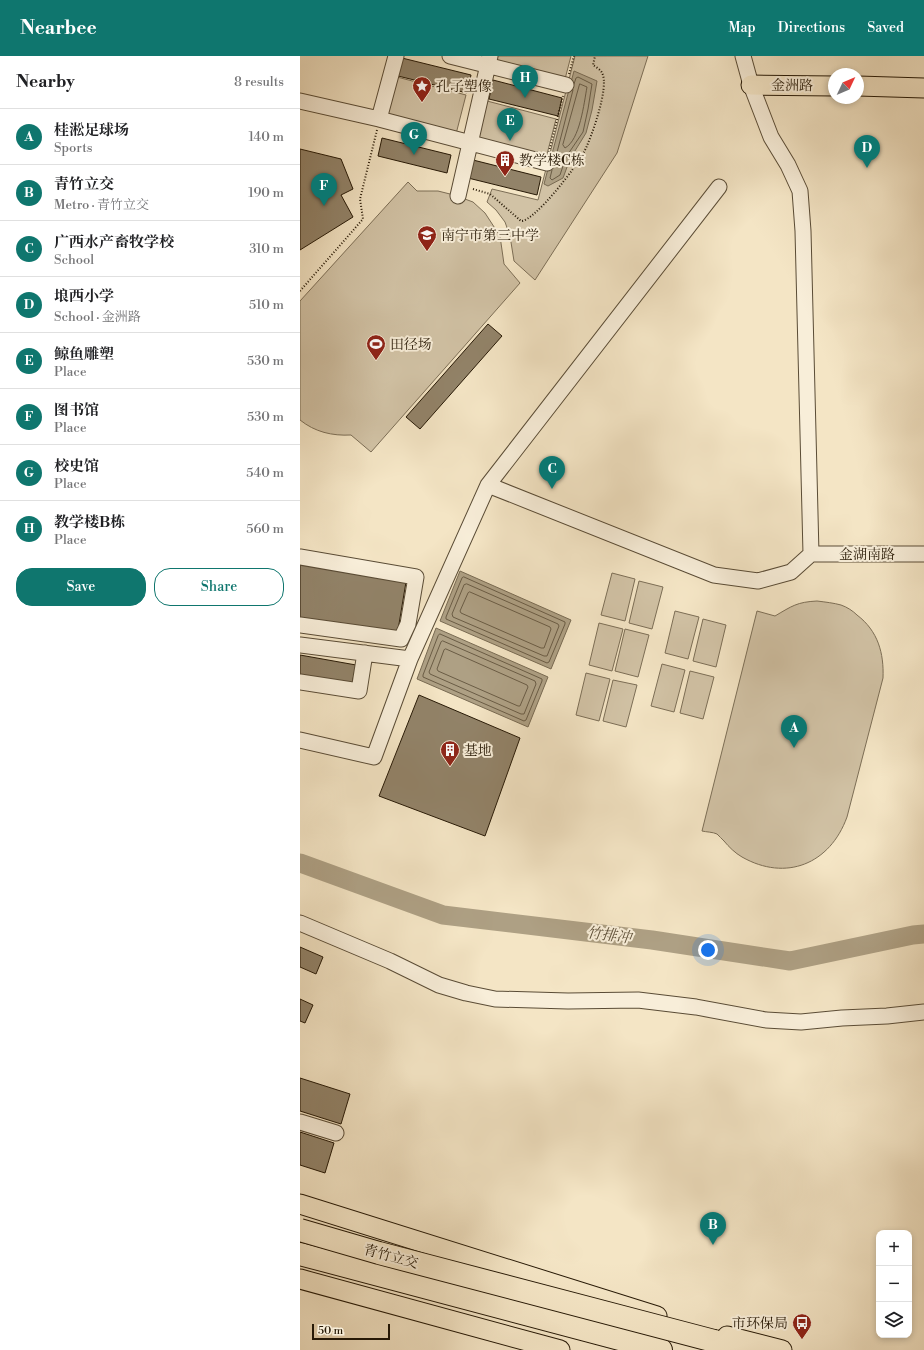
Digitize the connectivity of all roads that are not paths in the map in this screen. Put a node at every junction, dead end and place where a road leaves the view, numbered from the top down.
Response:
1 (396, 56) edge
2 (450, 56) edge
3 (743, 56) edge
4 (489, 61) edge
5 (566, 85) road end
6 (751, 85) junction
7 (828, 86) edge
8 (864, 86) edge
9 (924, 88) edge
10 (300, 101) edge
11 (379, 119) junction
12 (469, 143) junction
13 (547, 163) road end
14 (719, 188) dead end
15 (458, 196) dead end
16 (488, 485) junction
17 (811, 554) junction
18 (924, 554) edge
19 (300, 557) edge
20 (300, 625) edge
21 (300, 645) edge
22 (365, 653) junction
23 (410, 660) junction
24 (300, 682) edge
25 (300, 740) edge
26 (300, 924) edge
27 (924, 1012) edge
28 (300, 1122) edge
29 (336, 1133) dead end
30 (300, 1204) edge
31 (300, 1230) edge
32 (300, 1254) edge
33 (300, 1279) edge
34 (709, 1336) junction
35 (560, 1350) edge
36 (661, 1350) edge
37 (744, 1350) edge
38 (756, 1350) edge
39 (782, 1350) edge

1 - 11 street
2 - 4 street
3 - 6 street
4 - 5 street
4 - 12 street
6 - 7 main road, 金洲路
6 - 17 street
8 - 9 main road
10 - 11 street
11 - 12 street
12 - 13 street
12 - 15 street
14 - 16 street
16 - 17 street
16 - 23 street
17 - 18 street, 金湖南路
19 - 20 street
21 - 22 street
22 - 23 street
22 - 24 street
23 - 25 street
26 - 27 street
28 - 29 street
30 - 34 main road
31 - 34 highway, 青竹立交, bridge
32 - 36 highway, 青竹立交
33 - 35 main road
34 - 37 highway, 青竹立交
34 - 38 main road
34 - 39 main road

